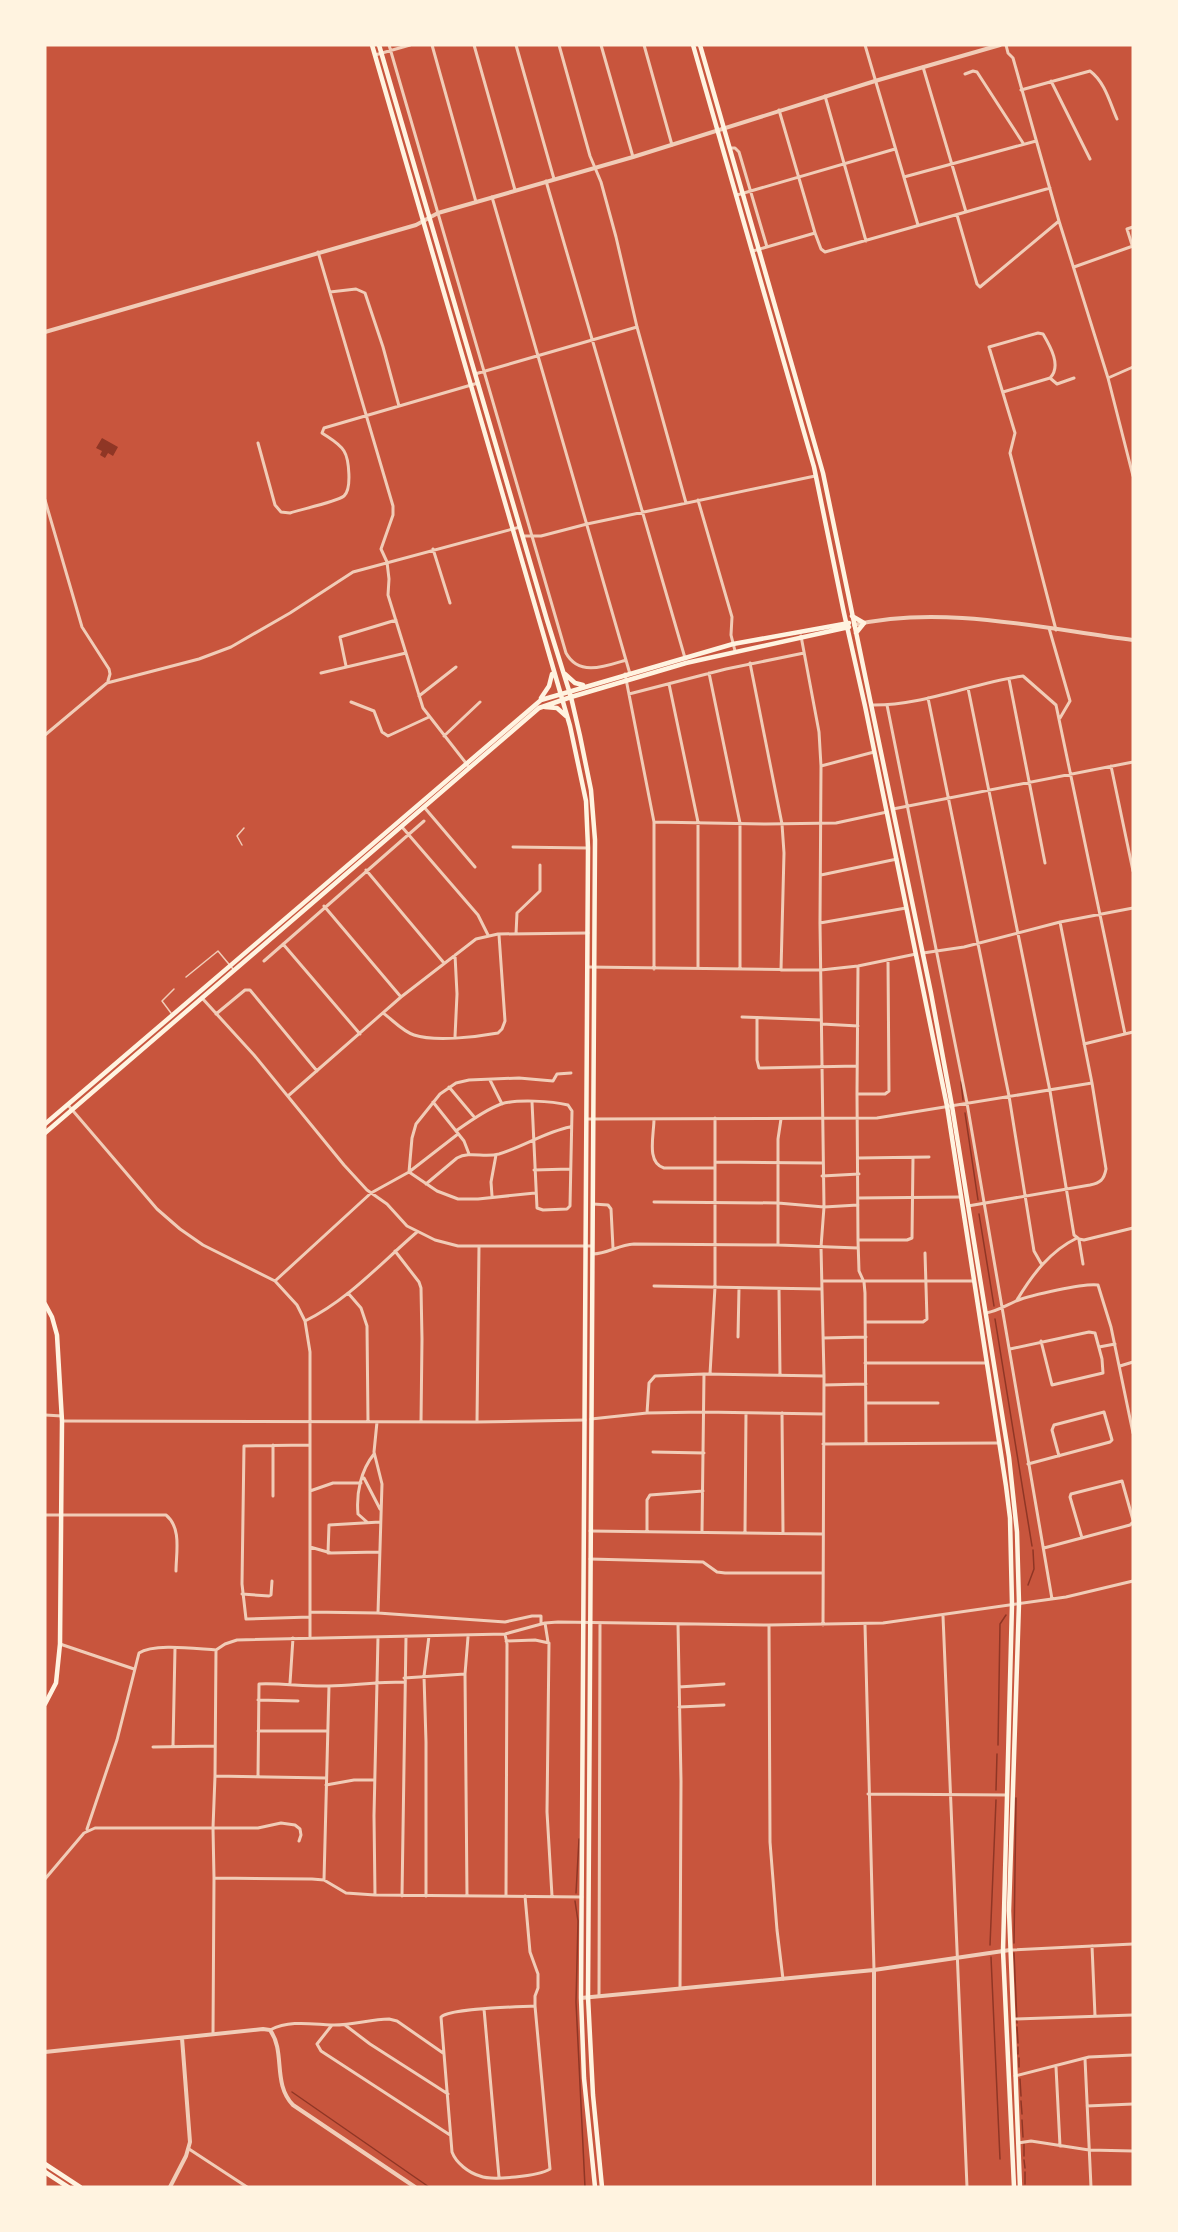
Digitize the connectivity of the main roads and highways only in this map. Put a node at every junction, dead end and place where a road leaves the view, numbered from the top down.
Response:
1 (372, 45) edge
2 (379, 45) edge
3 (693, 45) edge
4 (700, 45) edge
5 (740, 194) junction
6 (756, 250) junction
7 (475, 384) junction
8 (517, 528) junction
9 (844, 615) junction
10 (852, 616) junction
11 (846, 622) junction
12 (854, 625) junction
13 (830, 626) junction
14 (847, 628) junction
15 (834, 631) junction
16 (856, 633) junction
17 (849, 636) junction
18 (552, 666) junction
19 (564, 672) junction
20 (628, 676) junction
21 (585, 686) junction
22 (569, 690) junction
23 (585, 692) junction
24 (560, 693) junction
25 (571, 697) junction
26 (562, 700) junction
27 (537, 702) junction
28 (541, 708) junction
29 (574, 710) junction
30 (568, 718) junction
31 (467, 765) junction
32 (590, 933) junction
33 (590, 968) junction
34 (232, 969) junction
35 (201, 996) junction
36 (950, 1106) junction
37 (45, 1124) edge
38 (45, 1133) edge
39 (589, 1246) junction
40 (45, 1304) edge
41 (587, 1420) junction
42 (45, 1704) edge
43 (45, 2164) edge
44 (45, 2172) edge
45 (68, 2187) edge
46 (80, 2187) edge
47 (595, 2187) edge
48 (602, 2187) edge
49 (1014, 2187) edge
50 (1020, 2187) edge

1 - 7 main road
2 - 7 main road
3 - 5 main road
4 - 5 main road
5 - 6 main road
6 - 9 main road
6 - 10 main road
7 - 8 main road
8 - 18 main road
8 - 19 main road
9 - 11 main road
9 - 13 main road
10 - 12 main road
10 - 16 main road
11 - 12 main road
11 - 13 main road
11 - 14 main road
12 - 14 main road
12 - 16 main road
13 - 20 main road
14 - 15 main road
14 - 17 main road
15 - 17 main road
15 - 20 main road
16 - 36 main road
17 - 36 main road
18 - 24 main road
18 - 27 main road
19 - 21 main road
19 - 22 main road
20 - 21 main road
20 - 23 main road
21 - 22 main road
22 - 24 main road
22 - 25 main road
23 - 25 main road
23 - 29 main road
24 - 26 main road
24 - 27 main road
25 - 26 main road
25 - 29 main road
26 - 28 main road
26 - 30 main road
27 - 31 main road
28 - 30 main road
28 - 31 main road
29 - 32 main road
30 - 32 main road
31 - 34 main road
31 - 34 main road
32 - 33 main road
33 - 39 main road
33 - 39 main road
34 - 35 main road
35 - 37 main road
35 - 38 main road
36 - 49 main road
36 - 50 main road
39 - 41 main road
39 - 41 main road
40 - 42 main road
41 - 47 main road
41 - 48 main road
43 - 46 main road
44 - 45 main road

